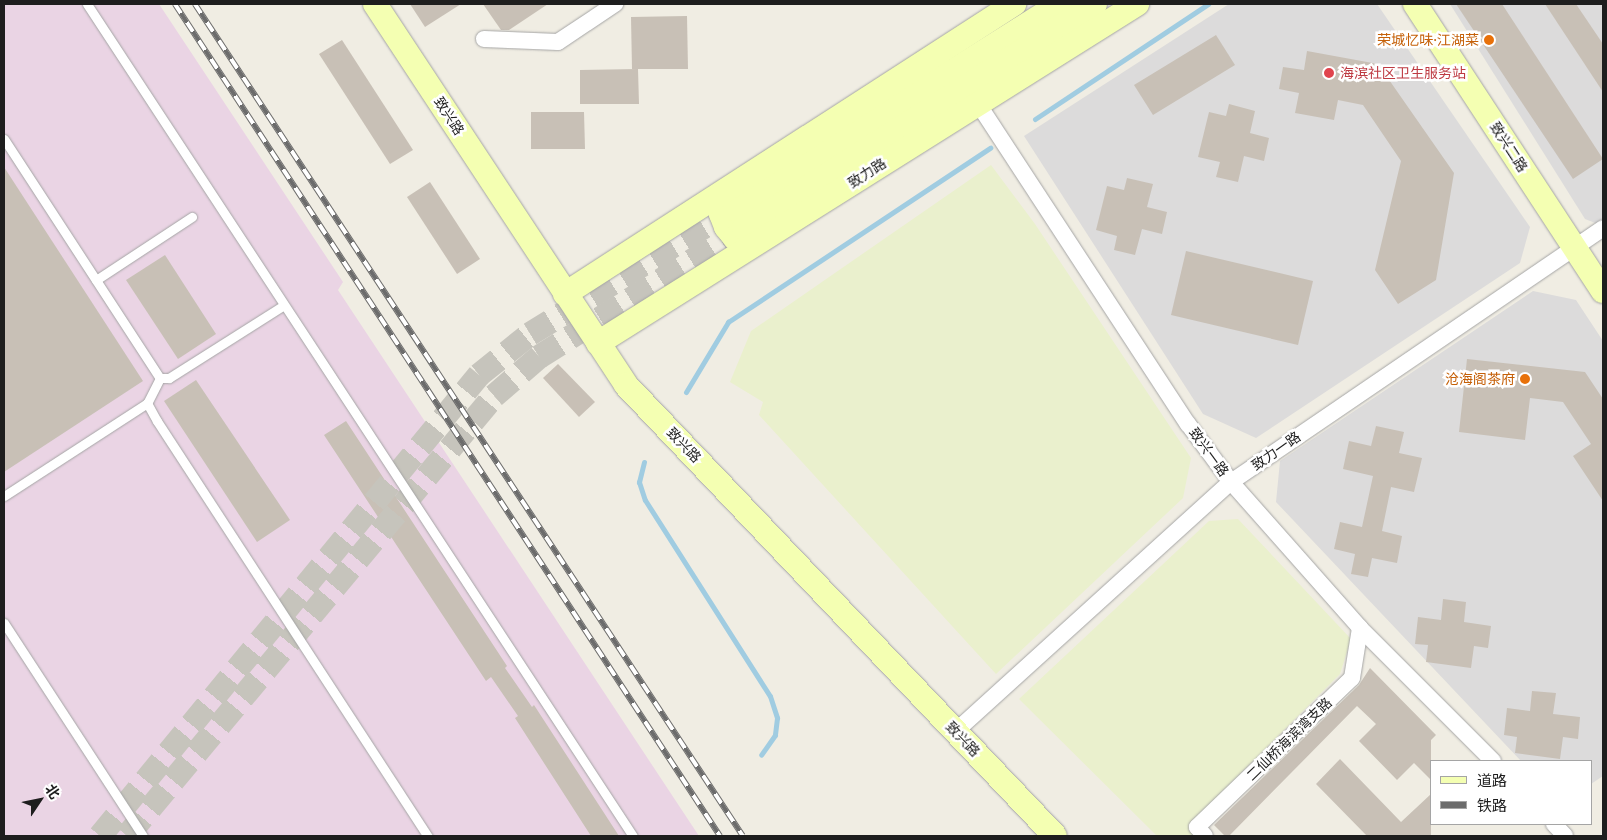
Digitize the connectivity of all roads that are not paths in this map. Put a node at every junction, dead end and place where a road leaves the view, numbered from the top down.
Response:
1 (87, 4) edge
2 (376, 4) edge
3 (615, 4) edge
4 (1014, 4) edge
5 (1060, 4) edge
6 (1095, 4) edge
7 (1137, 4) edge
8 (1414, 4) edge
9 (484, 39) dead end
10 (977, 102) junction
11 (4, 139) edge
12 (192, 217) dead end
13 (739, 218) junction
14 (1603, 228) edge
15 (1574, 246) junction
16 (96, 280) junction
17 (1603, 291) edge
18 (565, 294) junction
19 (284, 305) junction
20 (598, 343) junction
21 (160, 378) junction
22 (147, 403) junction
23 (1230, 482) junction
24 (4, 496) edge
25 (4, 623) edge
26 (1360, 628) junction
27 (956, 731) junction
28 (1492, 760) edge
29 (1555, 825) edge
30 (143, 836) edge
31 (428, 836) edge
32 (633, 836) edge
33 (1055, 836) edge
34 (1205, 836) edge
35 (1565, 836) edge

1 - 19 lane
2 - 18 street, 致兴路
3 - 9 street
4 - 13 street, 致力路
5 - 13 street, 致力路
6 - 13 street, 致力路
7 - 10 street, 致力路
8 - 15 street, 致兴二路
10 - 13 street, 致力路
10 - 23 street, 致兴一路
11 - 16 lane
12 - 16 lane
13 - 18 street, 致力路
13 - 20 street, 致力路
14 - 15 street, 致力一路
15 - 17 street, 致兴二路
15 - 23 street, 致力一路
16 - 21 lane
18 - 20 street, 致兴路
19 - 21 lane
19 - 32 lane
20 - 27 street, 致兴路
21 - 22 lane
22 - 24 lane
22 - 31 lane
23 - 26 street, 致兴一路
23 - 27 street, 致力一路
25 - 30 lane
26 - 28 street, 致兴一路
26 - 34 street, 二仙桥海滨湾支路
27 - 33 street, 致兴路
29 - 35 street

